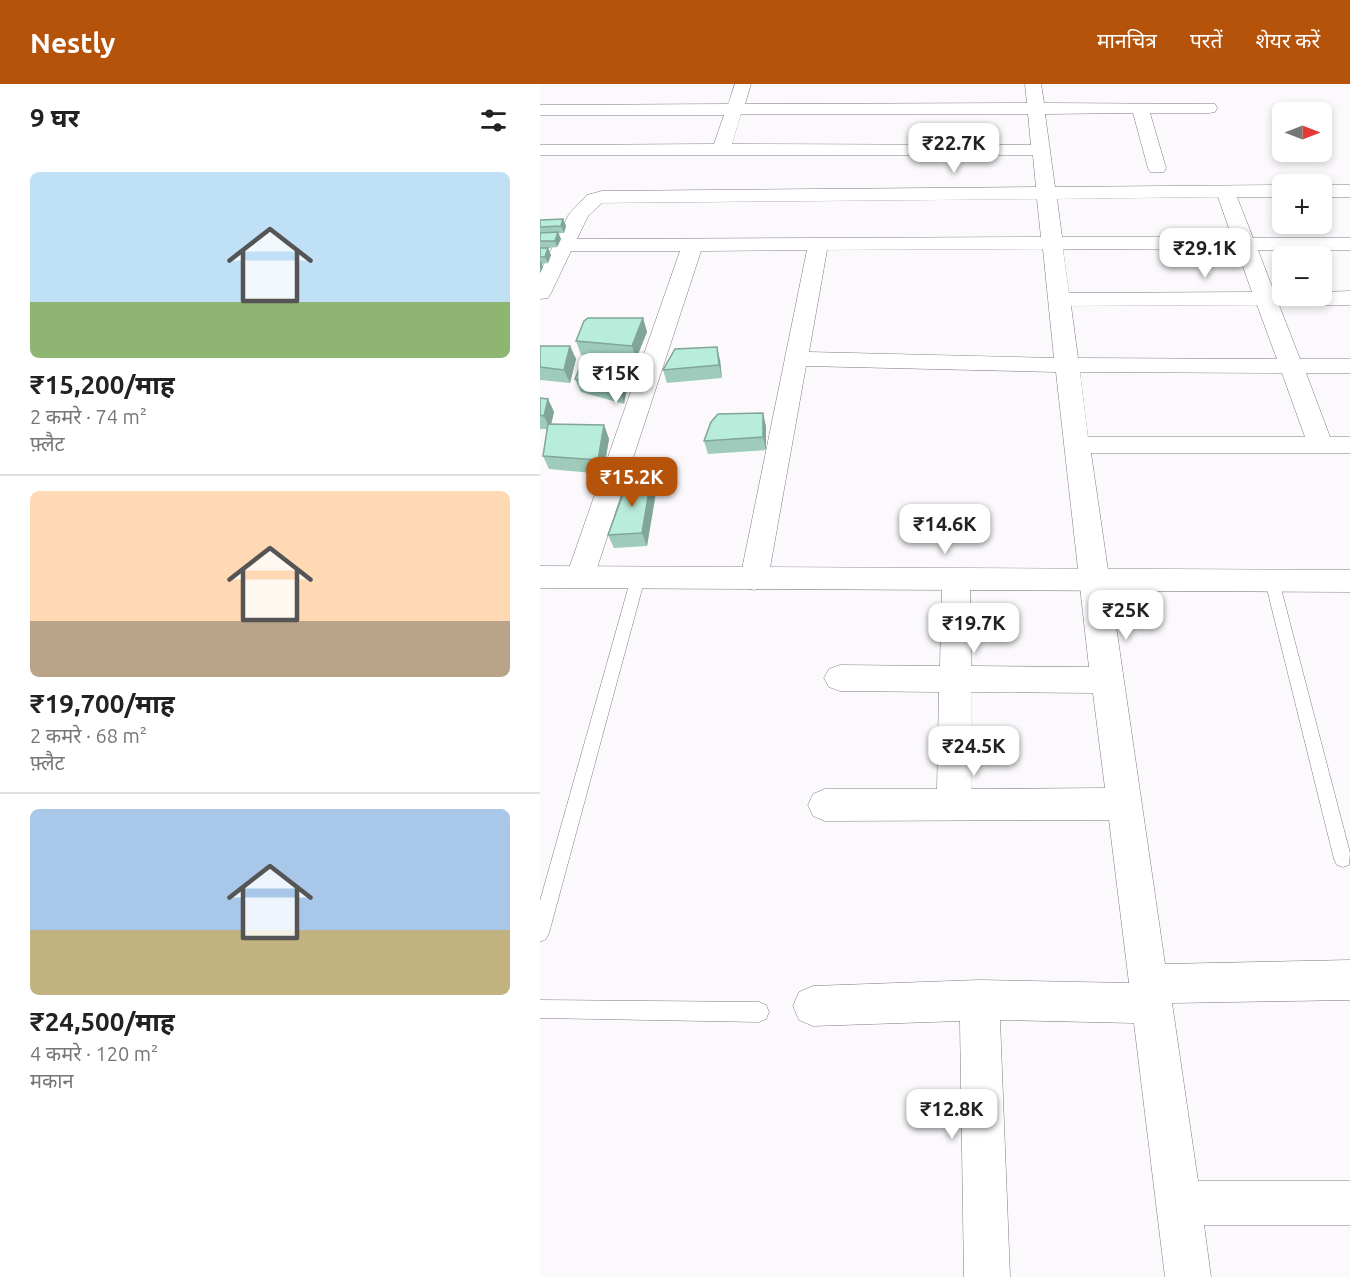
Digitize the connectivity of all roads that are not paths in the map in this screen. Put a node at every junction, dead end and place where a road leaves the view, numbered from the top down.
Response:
1 (743, 84) edge
2 (1035, 96) edge
3 (1140, 108) junction
4 (1209, 108) dead end
5 (734, 109) junction
6 (540, 110) edge
7 (721, 149) junction
8 (540, 150) edge
9 (1042, 150) junction
10 (1157, 168) dead end
11 (1350, 190) edge
12 (1047, 191) junction
13 (1225, 191) junction
14 (1272, 191) edge
15 (1332, 191) edge
16 (1054, 243) junction
17 (693, 244) junction
18 (818, 244) junction
19 (1244, 244) junction
20 (1350, 244) edge
21 (564, 245) junction
22 (540, 293) edge
23 (1350, 298) edge
24 (1266, 299) junction
25 (1061, 300) junction
26 (796, 359) junction
27 (1069, 365) junction
28 (1291, 366) junction
29 (1350, 366) edge
30 (1078, 445) junction
31 (1321, 445) junction
32 (1350, 445) edge
33 (540, 577) edge
34 (580, 578) junction
35 (638, 578) junction
36 (754, 579) junction
37 (956, 580) junction
38 (1093, 580) junction
39 (1272, 581) junction
40 (1350, 581) edge
41 (840, 678) dead end
42 (956, 678) junction
43 (1107, 680) junction
44 (954, 804) junction
45 (1124, 804) junction
46 (825, 805) dead end
47 (1343, 859) dead end
48 (540, 933) edge
49 (1350, 980) edge
50 (1151, 994) junction
51 (979, 1000) junction
52 (813, 1006) dead end
53 (540, 1009) edge
54 (759, 1012) dead end
55 (1179, 1203) junction
56 (1350, 1203) edge
57 (987, 1277) edge
58 (1188, 1277) edge

1 - 5 street
2 - 3 street
2 - 5 street
2 - 9 street
3 - 4 street
3 - 10 street
5 - 6 street
5 - 7 street
7 - 8 street
7 - 9 street
9 - 12 street
11 - 15 street
12 - 13 street
12 - 16 street
12 - 21 street
13 - 14 street
13 - 19 street
16 - 18 street
16 - 19 street
16 - 25 street
17 - 18 street
17 - 21 street
17 - 34 street
18 - 26 street
19 - 20 street
19 - 24 street
21 - 22 street
23 - 24 street
24 - 25 street
24 - 28 street
25 - 27 street
26 - 27 street
26 - 36 street
27 - 28 street
27 - 30 street
28 - 29 street
28 - 31 street
30 - 31 street
30 - 38 street
31 - 32 street
33 - 34 street
34 - 35 street
35 - 36 street
35 - 48 lane
36 - 37 street
37 - 38 street
37 - 42 street
38 - 39 street
38 - 43 street
39 - 40 street
39 - 47 lane
41 - 42 street
42 - 43 street
42 - 44 street
43 - 45 street
44 - 45 street
44 - 46 street
45 - 50 street
49 - 50 street
50 - 51 street
50 - 55 street
51 - 52 street
51 - 57 street
53 - 54 lane
55 - 56 street
55 - 58 street

